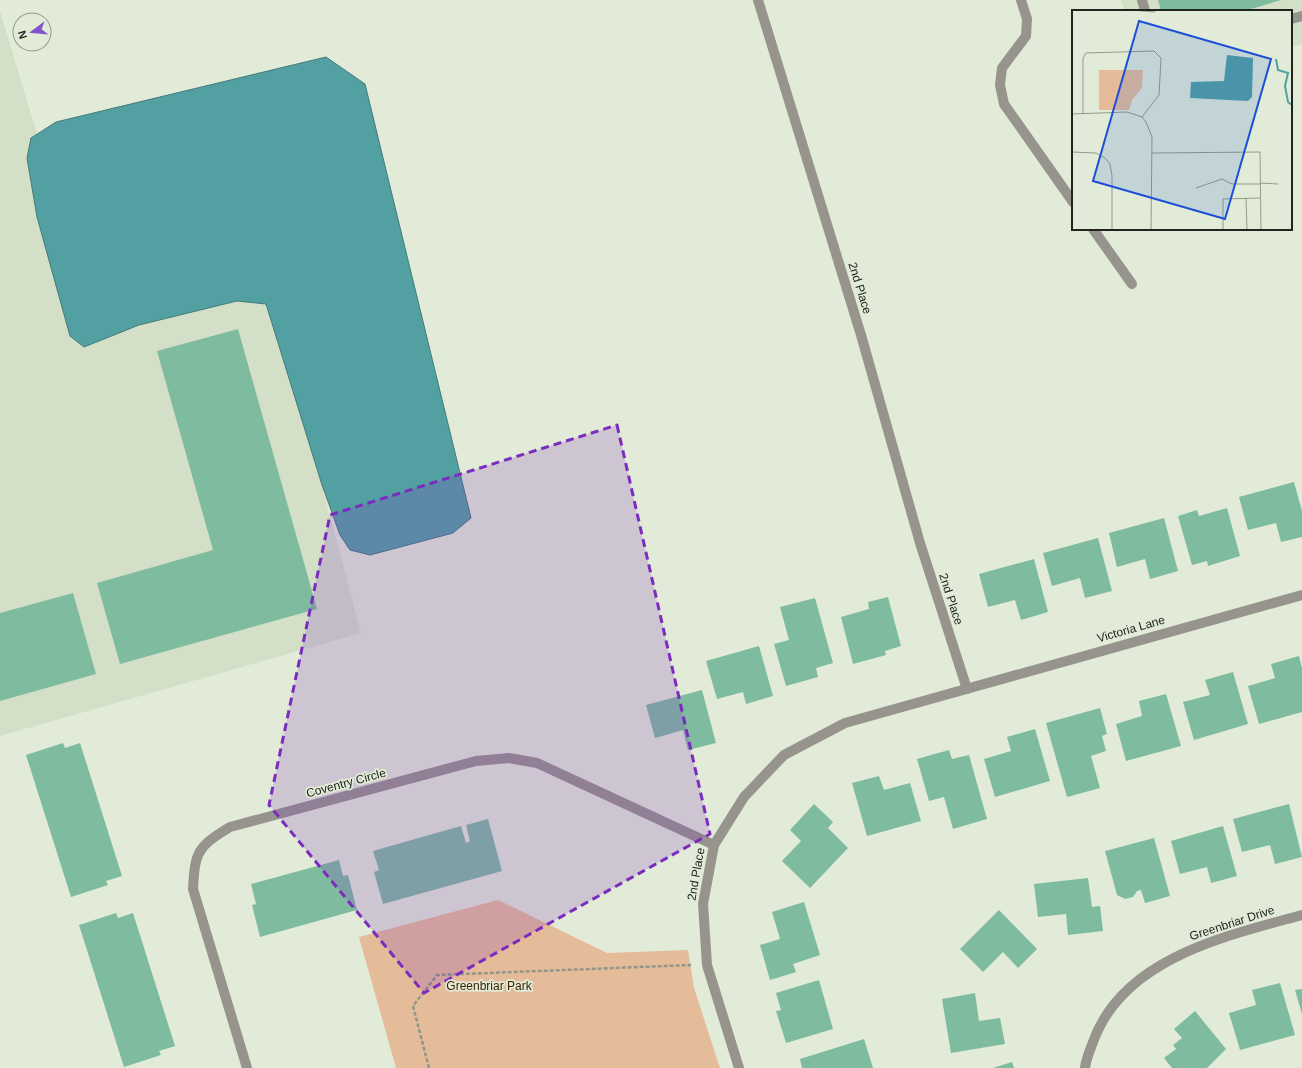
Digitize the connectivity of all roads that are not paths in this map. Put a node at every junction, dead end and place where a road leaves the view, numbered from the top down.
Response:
1 (758, 0) edge
2 (1021, 0) edge
3 (1142, 0) edge
4 (1145, 10) edge
5 (1302, 16) edge
6 (1292, 19) edge
7 (1072, 201) edge
8 (1094, 230) edge
9 (1132, 284) dead end
10 (1302, 595) edge
11 (967, 689) junction
12 (714, 845) junction
13 (1302, 915) edge
14 (247, 1068) edge
15 (739, 1068) edge
16 (1085, 1068) edge

1 - 11 street, 2nd Place
2 - 7 street
3 - 4 street
5 - 6 street
8 - 9 street
10 - 11 street, Victoria Lane
11 - 12 street, 2nd Place
12 - 14 street, Coventry Circle
12 - 15 street, 2nd Place
13 - 16 street, Greenbriar Drive

